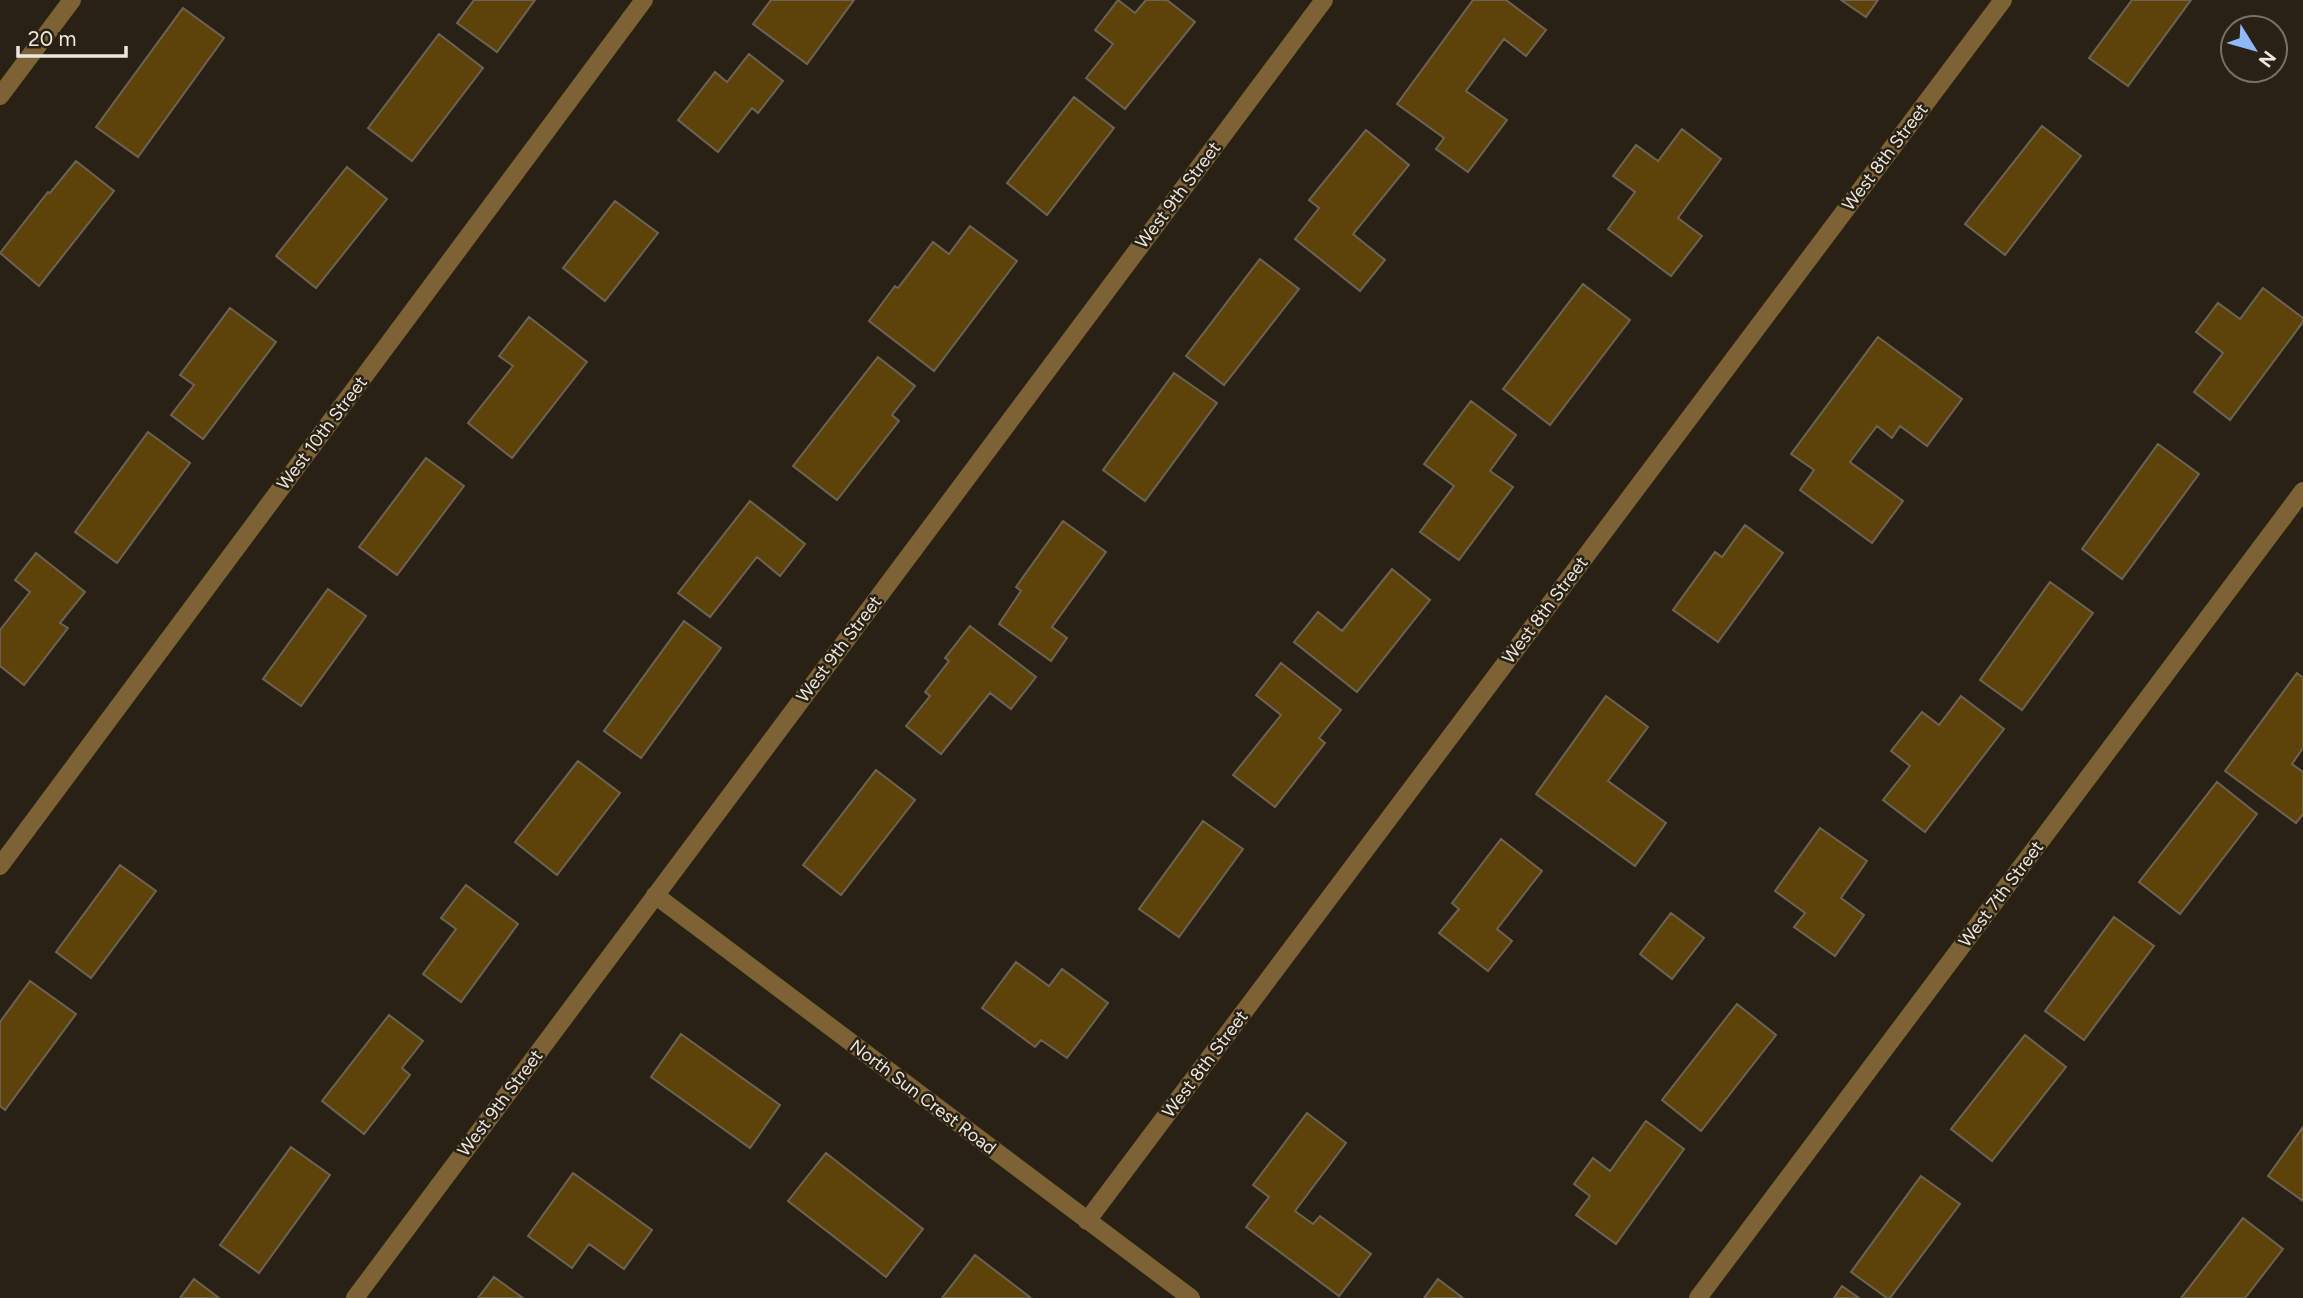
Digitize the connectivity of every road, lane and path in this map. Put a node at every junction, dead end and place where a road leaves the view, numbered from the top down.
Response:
1 (72, 0) edge
2 (644, 0) edge
3 (1324, 0) edge
4 (2003, 0) edge
5 (0, 96) edge
6 (2303, 491) edge
7 (0, 866) edge
8 (656, 895) junction
9 (1087, 1221) junction
10 (355, 1298) edge
11 (1191, 1298) edge
12 (1698, 1298) edge

1 - 5 street
2 - 7 street, West 10th Street
3 - 8 street, West 9th Street
4 - 9 street, West 8th Street
6 - 12 street, West 7th Street
8 - 9 street, North Sun Crest Road
8 - 10 street, West 9th Street
9 - 11 street, North Sun Crest Road

